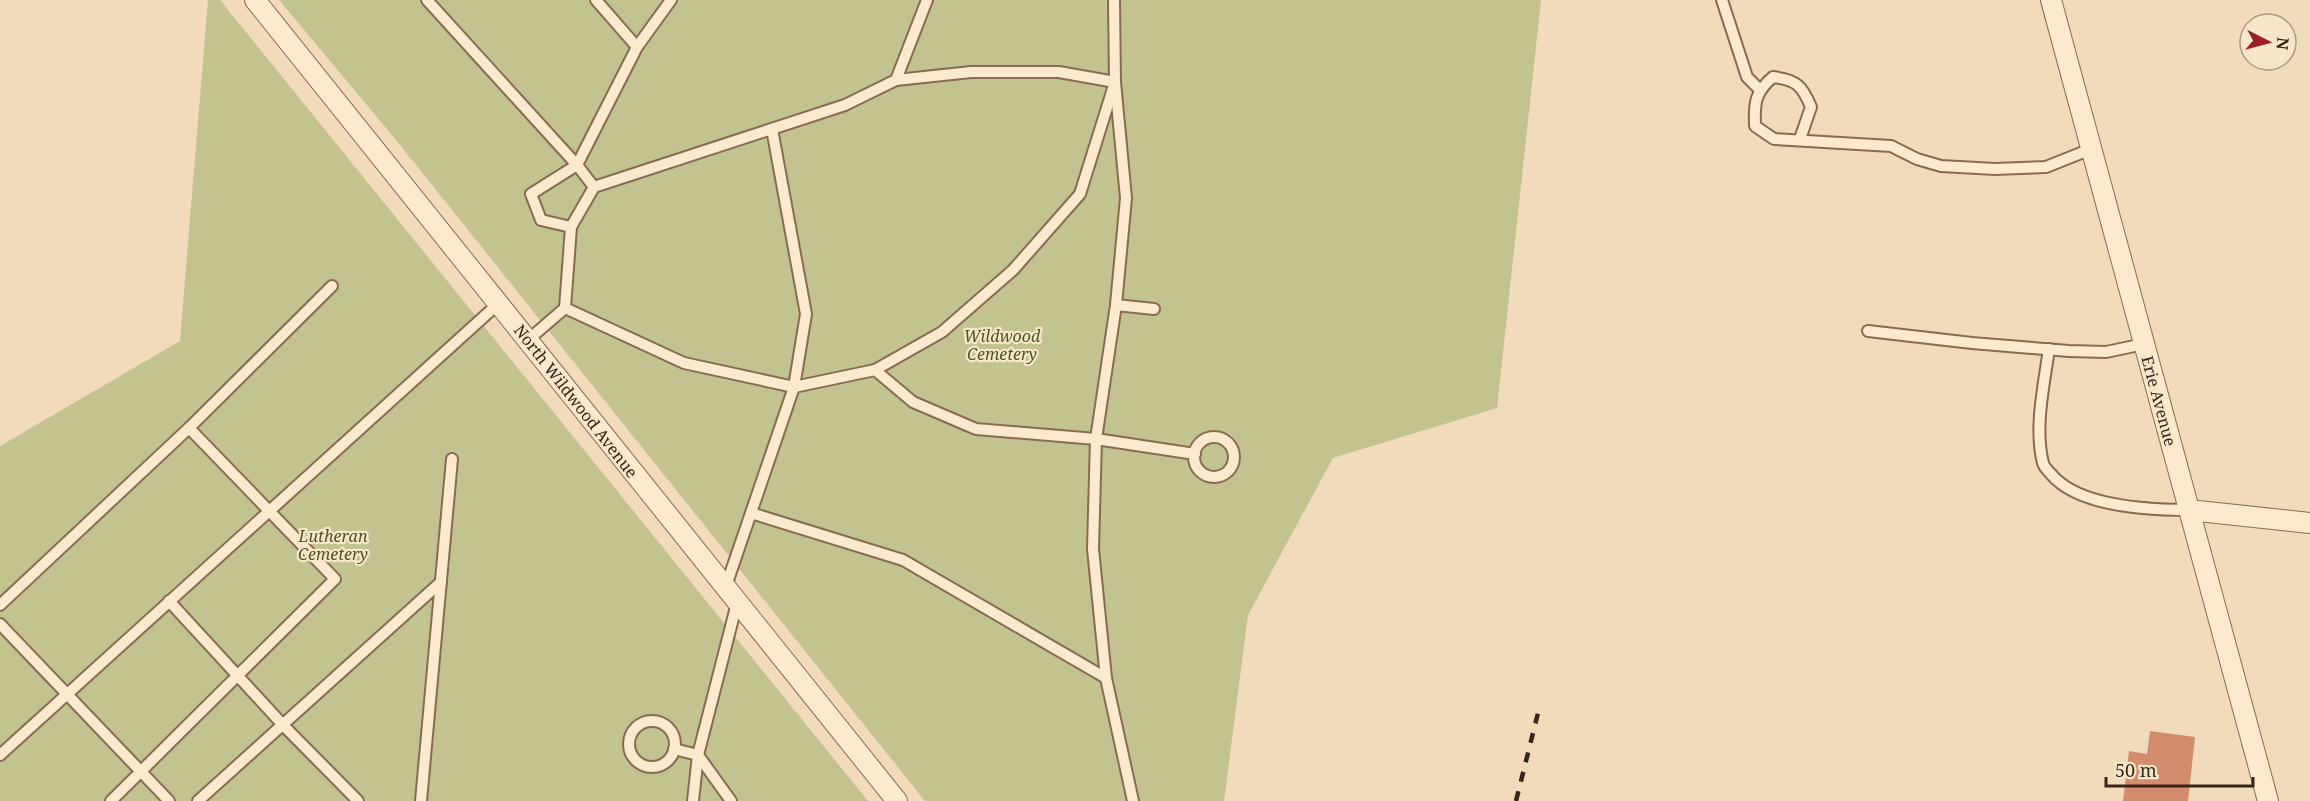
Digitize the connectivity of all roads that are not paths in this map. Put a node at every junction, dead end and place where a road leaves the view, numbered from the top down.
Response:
1 (255, 0) edge
2 (596, 0) edge
3 (671, 0) edge
4 (927, 0) edge
5 (1114, 0) edge
6 (1722, 0) edge
7 (2051, 0) edge
8 (434, 2) edge
9 (637, 47) junction
10 (896, 80) junction
11 (1116, 82) junction
12 (1759, 88) junction
13 (772, 129) junction
14 (1800, 139) junction
15 (2091, 149) junction
16 (577, 165) junction
17 (594, 187) junction
18 (571, 227) junction
19 (332, 286) dead end
20 (499, 303) junction
21 (1116, 305) junction
22 (565, 308) junction
23 (1154, 309) dead end
24 (1868, 331) dead end
25 (528, 340) junction
26 (2144, 344) junction
27 (2049, 349) junction
28 (875, 370) junction
29 (794, 387) junction
30 (189, 428) junction
31 (1096, 439) junction
32 (1195, 454) dead end
33 (452, 459) dead end
34 (2189, 510) junction
35 (269, 511) junction
36 (751, 513) junction
37 (2310, 523) edge
38 (441, 582) junction
39 (731, 596) junction
40 (170, 601) junction
41 (0, 605) edge
42 (0, 624) edge
43 (238, 675) junction
44 (1106, 678) junction
45 (68, 694) junction
46 (283, 725) junction
47 (674, 749) junction
48 (0, 755) edge
49 (698, 755) junction
50 (140, 772) junction
51 (111, 801) edge
52 (169, 801) edge
53 (198, 801) edge
54 (358, 801) edge
55 (421, 801) edge
56 (693, 801) edge
57 (731, 801) edge
58 (897, 801) edge
59 (1133, 801) edge
60 (2268, 801) edge

1 - 20 street, North Wildwood Avenue
2 - 9 lane
3 - 9 lane
4 - 10 lane
5 - 11 lane
6 - 12 lane
7 - 15 street, Erie Avenue
8 - 16 lane
9 - 16 lane
10 - 11 lane
10 - 13 lane
11 - 21 lane
11 - 28 lane
12 - 14 lane
12 - 14 lane
13 - 17 lane
13 - 29 lane
14 - 15 lane
15 - 26 street, Erie Avenue
16 - 17 lane
16 - 18 lane
17 - 18 lane
18 - 22 lane
19 - 30 lane
20 - 25 street, North Wildwood Avenue
20 - 35 lane
21 - 23 lane
21 - 31 lane
22 - 25 lane
22 - 29 lane
24 - 27 lane
25 - 39 street, North Wildwood Avenue
26 - 27 lane
26 - 34 street, Erie Avenue
27 - 34 lane
28 - 29 lane
28 - 31 lane
29 - 36 lane
30 - 35 lane
30 - 41 lane
31 - 32 lane
31 - 44 lane
33 - 38 lane
34 - 37 street
34 - 60 street, Erie Avenue
35 - 40 lane
35 - 43 lane
36 - 39 lane
36 - 44 lane
38 - 46 lane
38 - 55 lane
39 - 49 lane
39 - 58 street, North Wildwood Avenue
40 - 43 lane
40 - 45 lane
42 - 45 lane
43 - 46 lane
43 - 50 lane
44 - 59 lane
45 - 48 lane
45 - 50 lane
46 - 53 lane
46 - 54 lane
47 - 47 lane
47 - 49 lane
49 - 56 lane
49 - 57 lane
50 - 51 lane
50 - 52 lane

